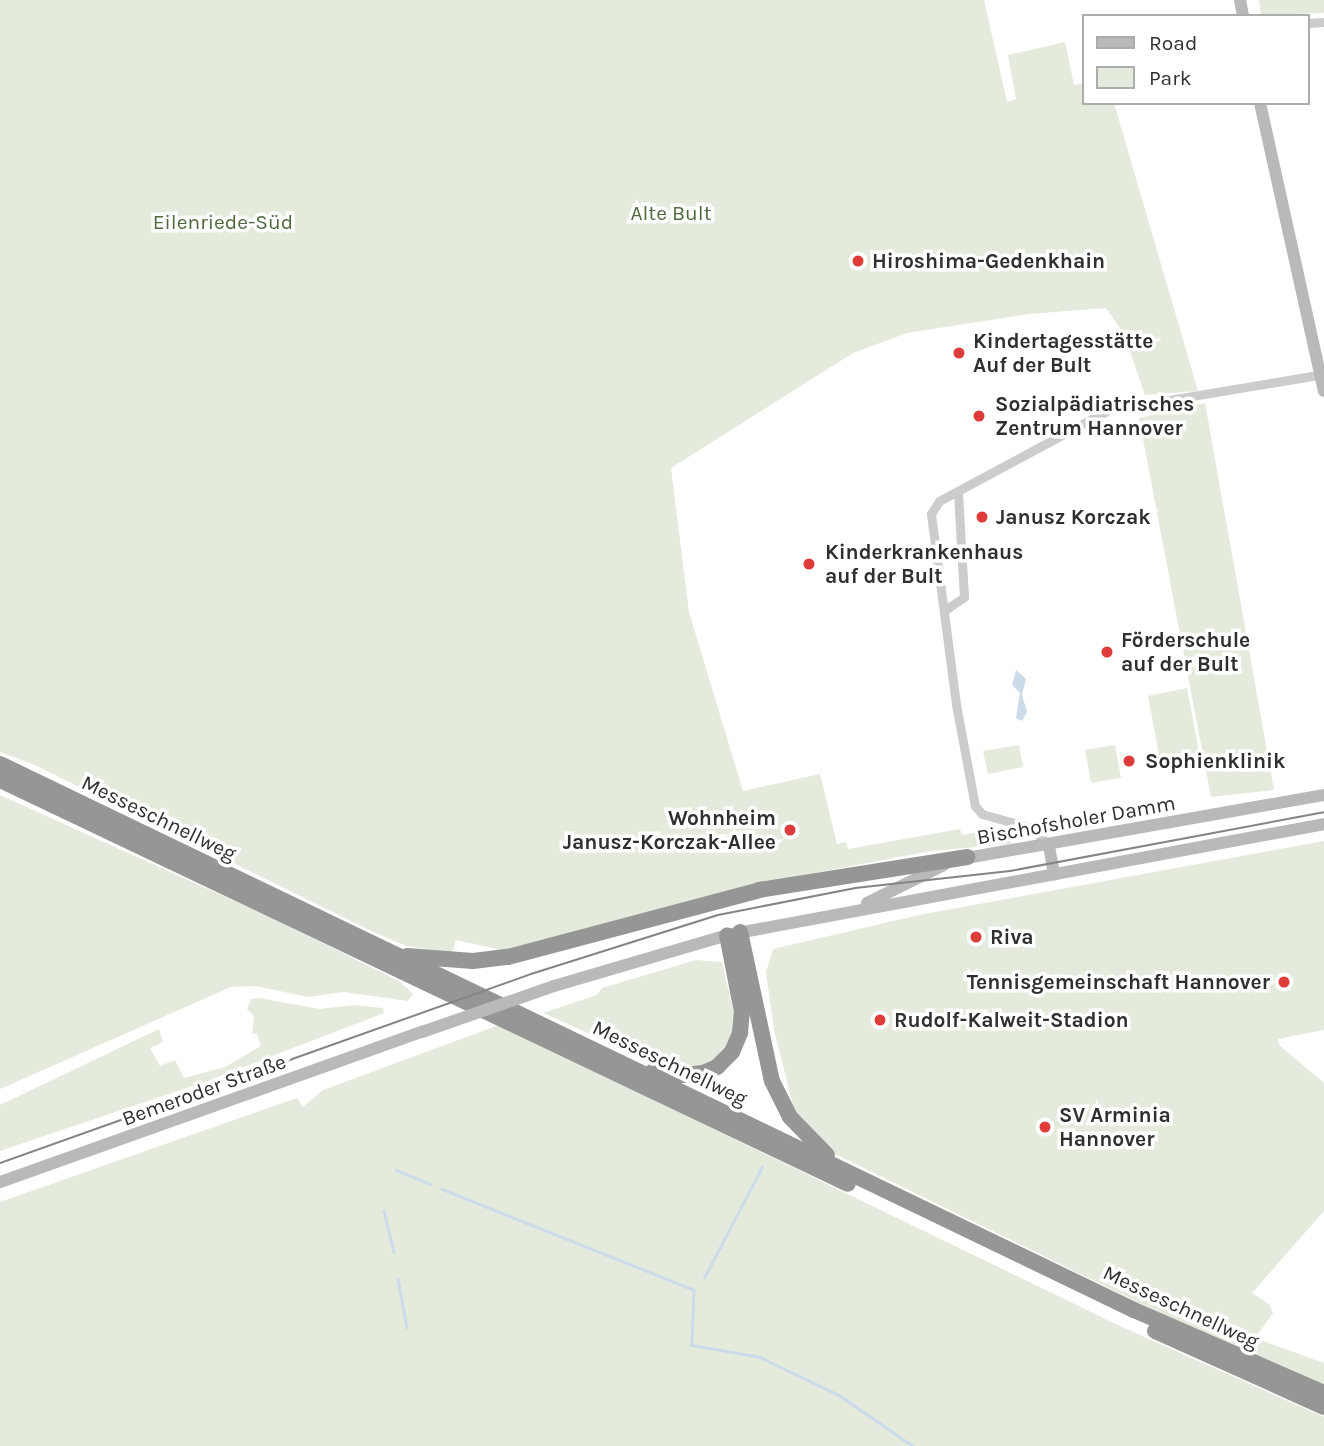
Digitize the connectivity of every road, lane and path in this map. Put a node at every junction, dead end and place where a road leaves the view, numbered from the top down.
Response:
1 (1260, 105) edge
2 (1323, 375) edge
3 (1324, 391) edge
4 (958, 493) junction
5 (945, 610) junction
6 (0, 765) edge
7 (0, 780) edge
8 (1324, 795) edge
9 (1324, 824) edge
10 (1049, 846) junction
11 (967, 858) junction
12 (1054, 875) junction
13 (843, 912) junction
14 (733, 934) junction
15 (396, 955) junction
16 (554, 986) joint
17 (612, 1059) junction
18 (865, 1180) junction
19 (0, 1182) edge
20 (1324, 1393) edge
21 (1324, 1407) edge

1 - 2 main road
2 - 3 main road
2 - 4 street
4 - 5 street
4 - 5 street
5 - 10 street
6 - 15 highway, Messeschnellweg
7 - 21 highway, Messeschnellweg
8 - 10 main road, Bischofsholer Damm
9 - 12 main road, Bischofsholer Damm
10 - 11 main road, Bischofsholer Damm
10 - 12 main road
11 - 13 main road, Bischofsholer Damm
11 - 15 highway
12 - 13 main road, Bischofsholer Damm
13 - 14 main road, Bischofsholer Damm
14 - 16 main road, Bischofsholer Damm
14 - 17 highway
14 - 18 highway
15 - 17 highway, Messeschnellweg
16 - 19 main road, Bemeroder Straße, bridge
17 - 18 highway, Messeschnellweg
18 - 20 highway, Messeschnellweg

